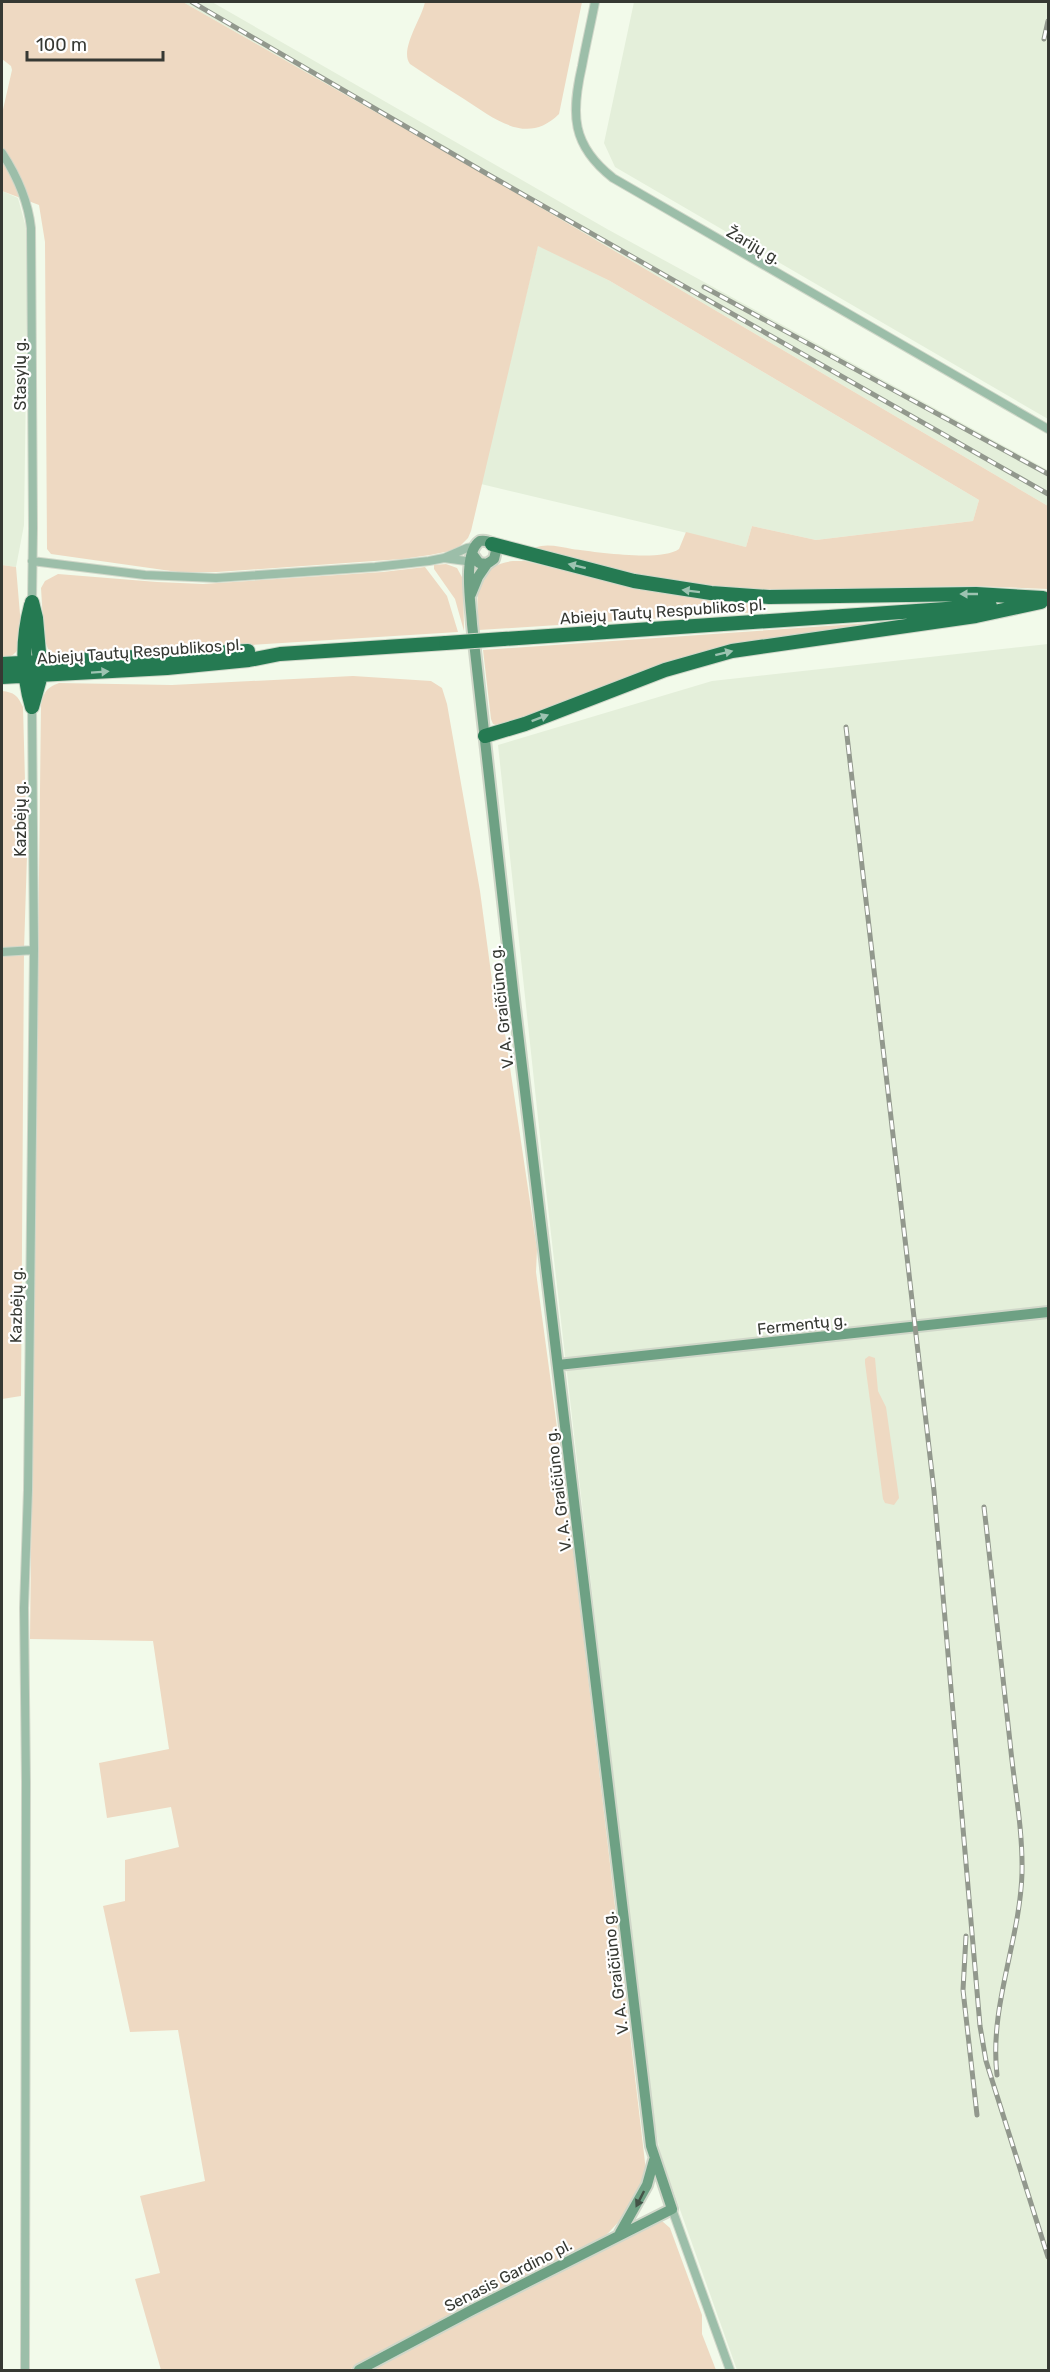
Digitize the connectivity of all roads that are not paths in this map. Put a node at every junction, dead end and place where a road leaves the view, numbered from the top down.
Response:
1 (596, 2) edge
2 (2, 153) edge
3 (1048, 429) edge
4 (492, 544) junction
5 (444, 558) junction
6 (476, 558) junction
7 (32, 561) junction
8 (471, 594) junction
9 (1046, 601) edge
10 (32, 602) junction
11 (2, 664) edge
12 (41, 668) junction
13 (25, 669) junction
14 (2, 677) edge
15 (32, 707) junction
16 (485, 736) junction
17 (34, 950) junction
18 (2, 952) edge
19 (1048, 1312) edge
20 (558, 1365) junction
21 (654, 2160) junction
22 (672, 2209) junction
23 (619, 2235) junction
24 (25, 2370) edge
25 (359, 2370) edge
26 (730, 2370) edge

1 - 3 street, Žarijų g.
2 - 7 street, Stasylų g.
4 - 6 main road
4 - 6 main road
9 -> 4 highway
5 - 6 street
5 - 6 street
5 - 7 street
6 - 8 main road
6 - 8 main road, V. A. Graičiūno g.
7 - 10 street, Stasylų g.
8 - 16 main road, V. A. Graičiūno g.
9 - 12 highway, Abiejų Tautų Respublikos pl., bridge
16 -> 9 highway
10 - 12 highway
10 - 13 highway
11 - 13 highway, Abiejų Tautų Respublikos pl.
12 - 13 highway, Abiejų Tautų Respublikos pl.
12 - 15 highway
13 - 14 highway, Abiejų Tautų Respublikos pl.
13 - 15 highway
15 - 17 street, Kazbėjų g.
16 - 20 main road, V. A. Graičiūno g.
17 - 18 street
17 - 24 street, Kazbėjų g.
19 - 20 main road, Fermentų g.
20 - 21 main road, V. A. Graičiūno g.
21 - 22 main road, V. A. Graičiūno g.
21 -> 23 main road
22 - 23 main road, Senasis Gardino pl.
22 - 26 street, V. A. Graičiūno g.
23 - 25 main road, Senasis Gardino pl.

